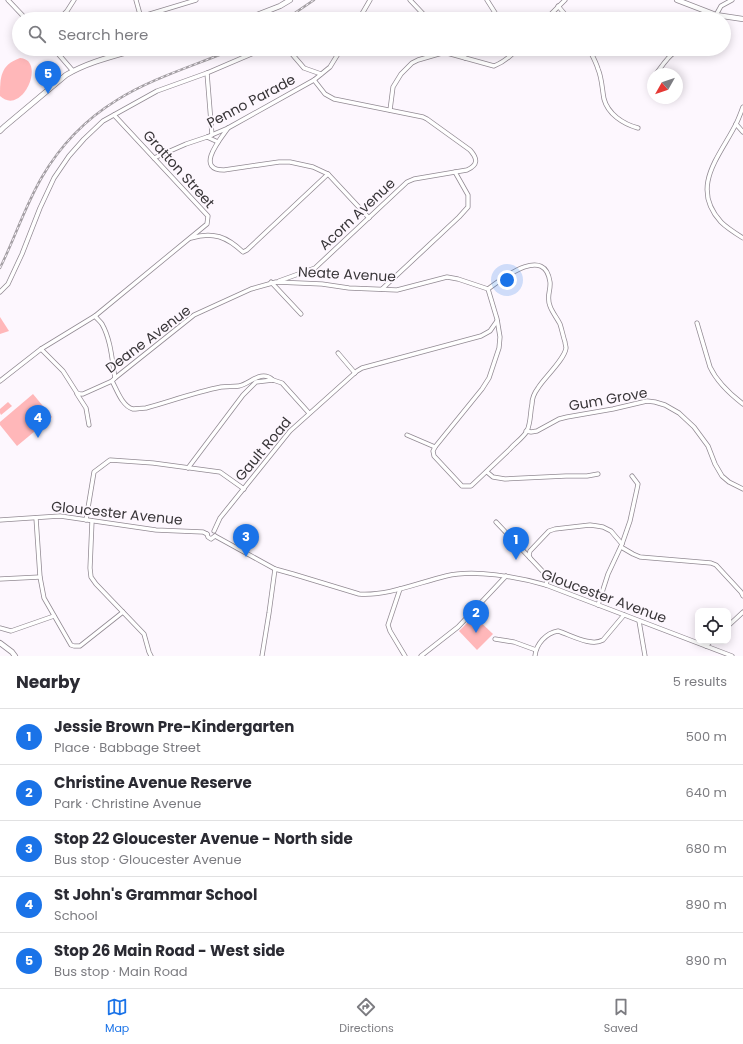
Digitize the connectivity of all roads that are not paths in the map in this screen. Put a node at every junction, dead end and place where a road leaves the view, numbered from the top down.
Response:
1 (8, 0) edge
2 (74, 0) edge
3 (136, 0) edge
4 (196, 0) edge
5 (290, 0) edge
6 (370, 0) edge
7 (410, 0) edge
8 (487, 0) edge
9 (565, 0) edge
10 (677, 0) edge
11 (732, 0) edge
12 (558, 6) junction
13 (19, 12) edge
14 (66, 12) edge
15 (139, 12) edge
16 (159, 12) edge
17 (265, 12) edge
18 (363, 12) edge
19 (421, 12) edge
20 (495, 12) edge
21 (552, 12) edge
22 (563, 12) edge
23 (707, 12) edge
24 (718, 12) edge
25 (731, 17) edge
26 (743, 19) edge
27 (60, 56) edge
28 (113, 56) edge
29 (247, 56) edge
30 (294, 56) edge
31 (337, 56) edge
32 (432, 56) edge
33 (458, 56) edge
34 (511, 56) edge
35 (592, 56) edge
36 (671, 56) edge
37 (465, 58) joint
38 (661, 68) edge
39 (73, 71) junction
40 (207, 73) junction
41 (321, 74) junction
42 (314, 80) junction
43 (743, 107) edge
44 (390, 110) junction
45 (114, 114) junction
46 (736, 124) junction
47 (228, 128) junction
48 (638, 128) dead end
49 (0, 131) edge
50 (743, 132) edge
51 (212, 135) junction
52 (207, 137) junction
53 (218, 142) junction
54 (154, 158) junction
55 (455, 172) junction
56 (328, 174) junction
57 (369, 218) junction
58 (190, 238) junction
59 (743, 238) edge
60 (273, 282) junction
61 (382, 289) junction
62 (488, 289) junction
63 (0, 292) edge
64 (302, 314) dead end
65 (96, 316) junction
66 (497, 321) junction
67 (697, 323) dead end
68 (41, 348) junction
69 (338, 353) dead end
70 (355, 373) junction
71 (114, 380) junction
72 (273, 380) junction
73 (0, 381) edge
74 (77, 392) junction
75 (743, 404) edge
76 (309, 413) junction
77 (89, 425) dead end
78 (526, 431) junction
79 (407, 435) dead end
80 (435, 447) junction
81 (188, 468) junction
82 (487, 472) junction
83 (598, 474) dead end
84 (632, 476) dead end
85 (743, 489) edge
86 (244, 490) junction
87 (36, 518) junction
88 (0, 520) edge
89 (86, 520) junction
90 (92, 521) junction
91 (496, 522) dead end
92 (214, 531) junction
93 (207, 534) junction
94 (215, 536) junction
95 (622, 546) junction
96 (530, 558) junction
97 (275, 569) junction
98 (40, 576) junction
99 (506, 576) junction
100 (0, 579) edge
101 (546, 585) junction
102 (400, 589) junction
103 (743, 596) edge
104 (598, 605) junction
105 (123, 612) junction
106 (743, 612) edge
107 (624, 615) junction
108 (54, 616) junction
109 (639, 621) junction
110 (731, 623) edge
111 (0, 628) edge
112 (495, 639) dead end
113 (0, 643) edge
114 (706, 646) joint
115 (536, 650) junction
116 (15, 656) edge
117 (151, 656) edge
118 (262, 656) edge
119 (405, 656) edge
120 (421, 656) edge
121 (535, 656) edge
122 (645, 656) edge
123 (732, 656) edge

1 - 13 street
2 - 14 street
3 - 15 street
4 - 16 street
5 - 17 main road
6 - 18 street
7 - 19 street
8 - 20 street
9 - 12 street
10 - 23 main road
11 - 24 street
12 - 21 street
12 - 22 street
25 - 26 main road
27 - 39 street
28 - 39 main road
29 - 40 street
30 - 41 street
31 - 41 street, Penno Parade
32 - 44 street
33 - 37 street
34 - 37 street
35 - 48 street
36 - 38 street
39 - 49 main road
40 - 45 street
40 - 51 street
41 - 42 street, Penno Parade
42 - 44 street
42 - 47 street, Penno Parade
43 - 46 street
44 - 55 street, Acorn Avenue
45 - 54 street, Gratton Street
45 - 63 street
46 - 50 street
46 - 59 street
47 - 51 street, Penno Parade
47 - 53 street
51 - 52 street, Penno Parade
52 - 53 street
52 - 54 street, Penno Parade
53 - 56 street
54 - 58 street, Gratton Street
55 - 57 street, Acorn Avenue
55 - 61 street
56 - 57 street
56 - 58 street
57 - 60 street, Acorn Avenue
58 - 65 street
60 - 61 street, Neate Avenue
60 - 64 street
60 - 71 street, Deane Avenue
61 - 62 street, Neate Avenue
62 - 66 street
62 - 78 street
65 - 68 street
65 - 71 street
66 - 70 street, Gault Road
66 - 80 street
67 - 75 street
68 - 73 street
68 - 74 street
69 - 70 street
70 - 76 street, Gault Road
71 - 72 street
71 - 74 street, Deane Avenue
72 - 76 street
72 - 81 street
74 - 77 street
76 - 86 street, Gault Road
78 - 82 street
78 - 85 street, Gum Grove
79 - 80 street
80 - 82 street
81 - 86 street
81 - 89 street
82 - 83 street
84 - 95 street
86 - 92 street, Gault Road
87 - 88 street, Gloucester Avenue
87 - 89 street, Gloucester Avenue
87 - 98 street
89 - 90 street, Gloucester Avenue
90 - 93 street, Gloucester Avenue
90 - 105 street
91 - 96 street
92 - 93 street
92 - 94 street
93 - 94 street
94 - 97 street, Gloucester Avenue
95 - 96 street
95 - 103 street
95 - 104 street
96 - 101 street
97 - 102 street, Gloucester Avenue
97 - 118 street
98 - 100 street
98 - 108 street
99 - 101 street, Gloucester Avenue
99 - 102 street, Gloucester Avenue
99 - 120 street
101 - 104 street, Gloucester Avenue
102 - 119 street
104 - 107 street, Gloucester Avenue
105 - 108 street
105 - 117 street
106 - 110 street
107 - 109 street, Gloucester Avenue
107 - 115 street
108 - 111 street
109 - 114 street, Gloucester Avenue
109 - 122 street
112 - 115 street
113 - 116 main road
114 - 123 street, Gloucester Avenue
115 - 121 street

